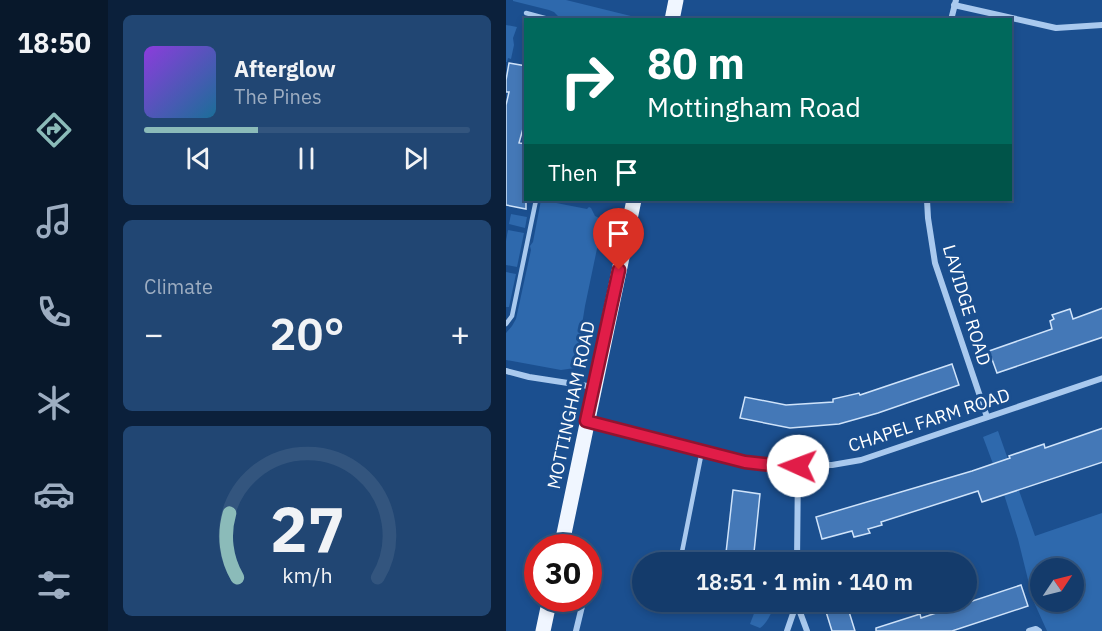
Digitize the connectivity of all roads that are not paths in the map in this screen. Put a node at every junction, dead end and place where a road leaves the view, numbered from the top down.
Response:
1 (676, 0) edge
2 (955, 3) edge
3 (526, 13) dead end
4 (545, 18) edge
5 (672, 18) edge
6 (951, 18) edge
7 (1103, 25) edge
8 (536, 201) edge
9 (634, 201) edge
10 (927, 201) edge
11 (506, 324) edge
12 (506, 371) edge
13 (1103, 378) edge
14 (594, 387) junction
15 (987, 417) junction
16 (586, 421) junction
17 (702, 451) junction
18 (798, 466) junction
19 (564, 534) edge
20 (682, 552) edge
21 (797, 552) edge
22 (547, 612) edge
23 (581, 612) edge
24 (794, 612) edge
25 (800, 612) edge
26 (543, 631) edge
27 (576, 631) edge
28 (788, 631) edge
29 (807, 631) edge
30 (1029, 631) edge
31 (1039, 631) edge

1 - 5 main road
2 - 6 street
2 - 7 street
3 - 4 lane
8 - 11 lane
9 - 14 main road, MOTTINGHAM ROAD
10 - 15 street, LAVIDGE ROAD
12 - 14 street
13 - 15 street, CHAPEL FARM ROAD
14 - 16 main road, MOTTINGHAM ROAD
15 - 18 street, CHAPEL FARM ROAD
16 - 17 street, CHAPEL FARM ROAD
16 - 19 main road, MOTTINGHAM ROAD
17 - 18 street, CHAPEL FARM ROAD
17 - 20 lane
18 - 21 street
22 - 26 main road
23 - 27 street
24 - 28 street
25 - 29 street
30 - 31 street

